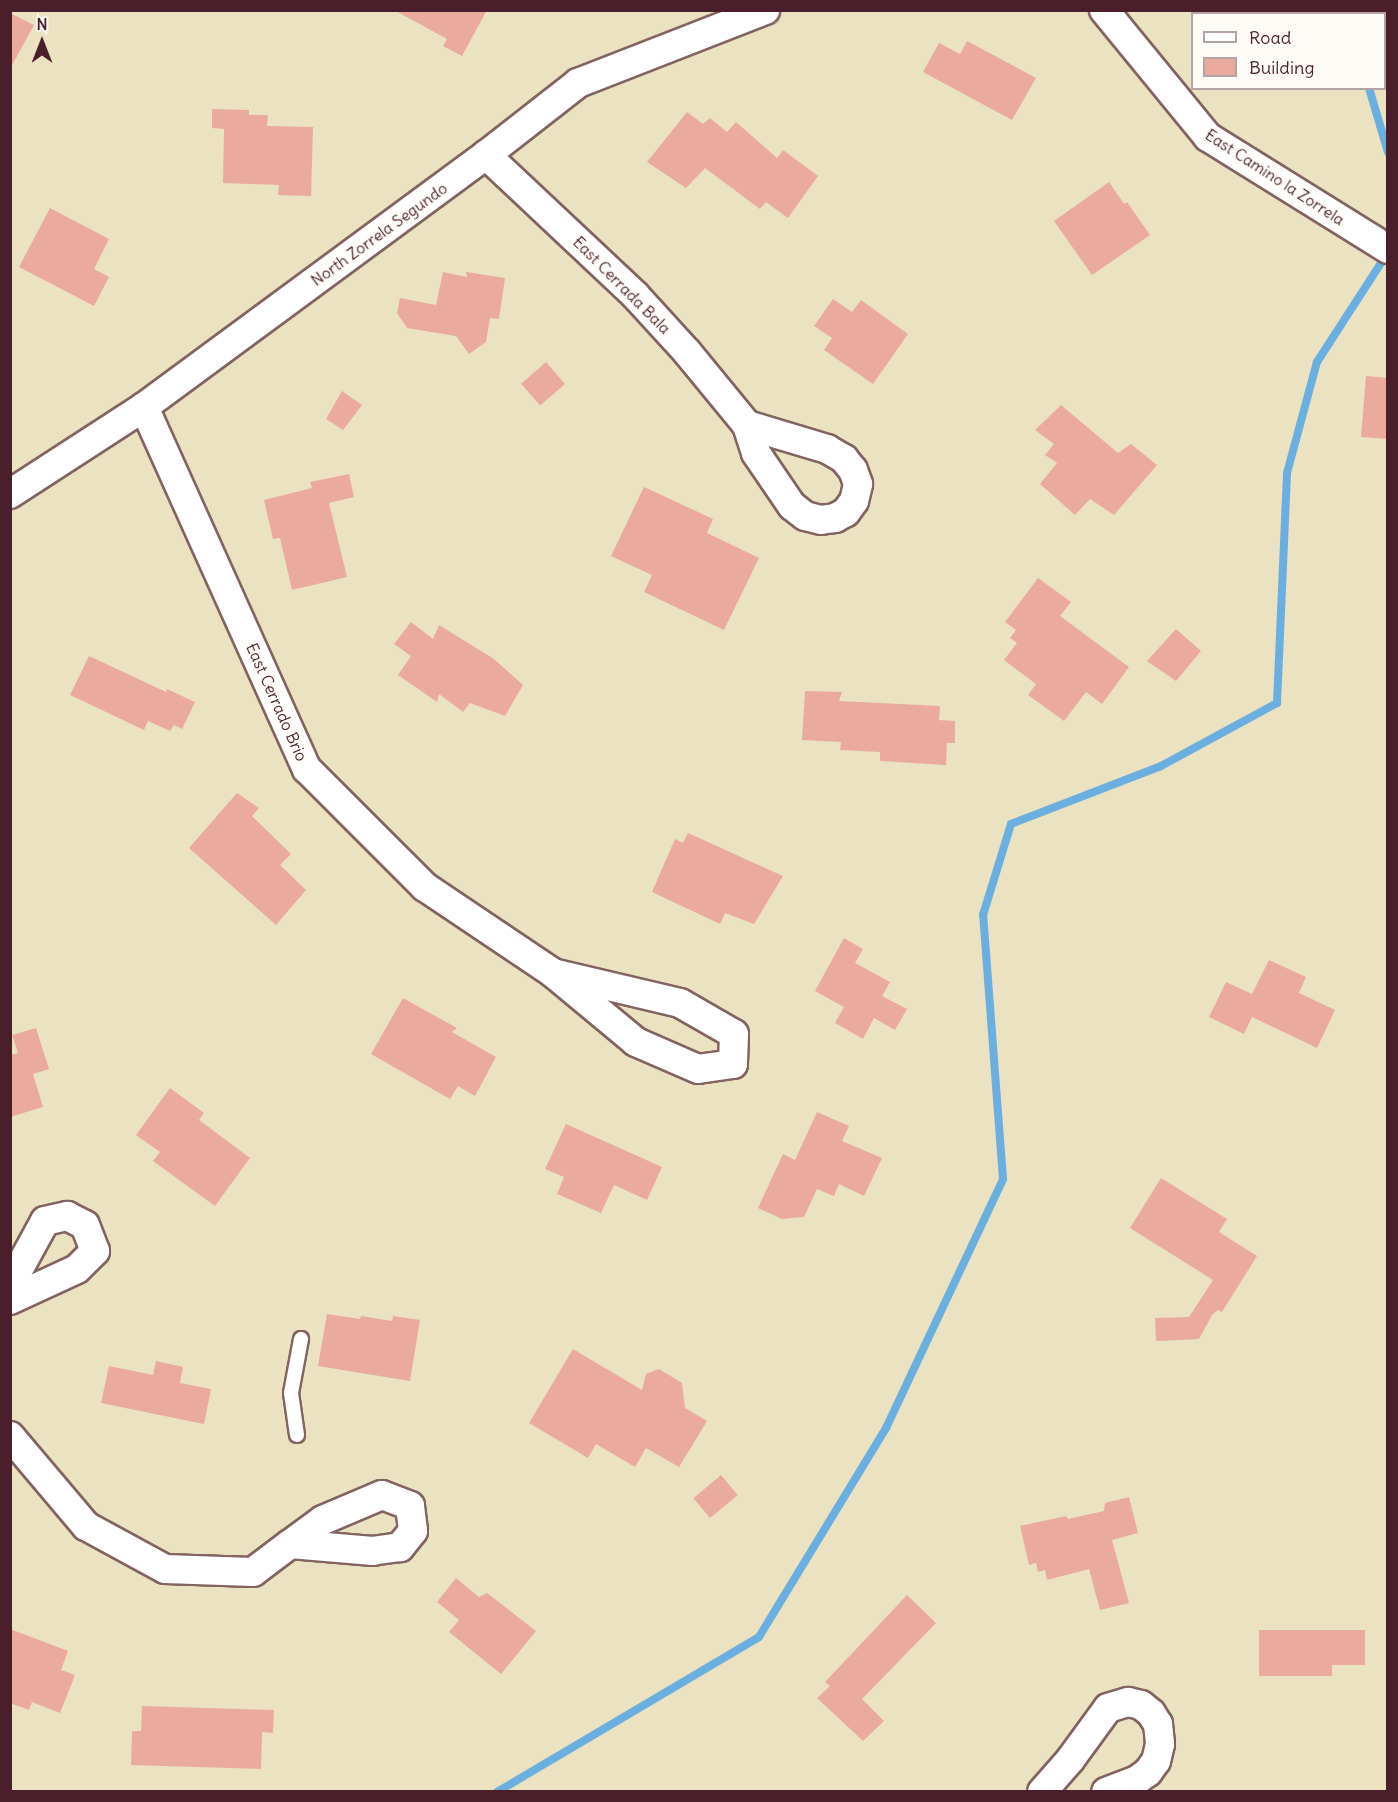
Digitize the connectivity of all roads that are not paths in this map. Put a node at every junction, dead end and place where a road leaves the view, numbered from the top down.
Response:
1 (765, 10) edge
2 (1104, 10) edge
3 (486, 155) junction
4 (1388, 249) edge
5 (144, 407) junction
6 (747, 425) dead end
7 (10, 494) edge
8 (553, 973) junction
9 (10, 1285) edge
10 (10, 1300) edge
11 (301, 1339) dead end
12 (297, 1435) dead end
13 (10, 1436) edge
14 (290, 1544) dead end
15 (1042, 1791) edge
16 (1106, 1791) edge

1 - 3 street, North Zorrela Segundo
2 - 4 street, East Camino la Zorrela
3 - 5 street, North Zorrela Segundo
3 - 6 street, East Cerrada Bala
5 - 7 street, North Zorrela Segundo
5 - 8 street, East Cerrado Brio
8 - 8 street, East Cerrado Brio
9 - 10 street
11 - 12 lane
13 - 14 street
15 - 16 street

